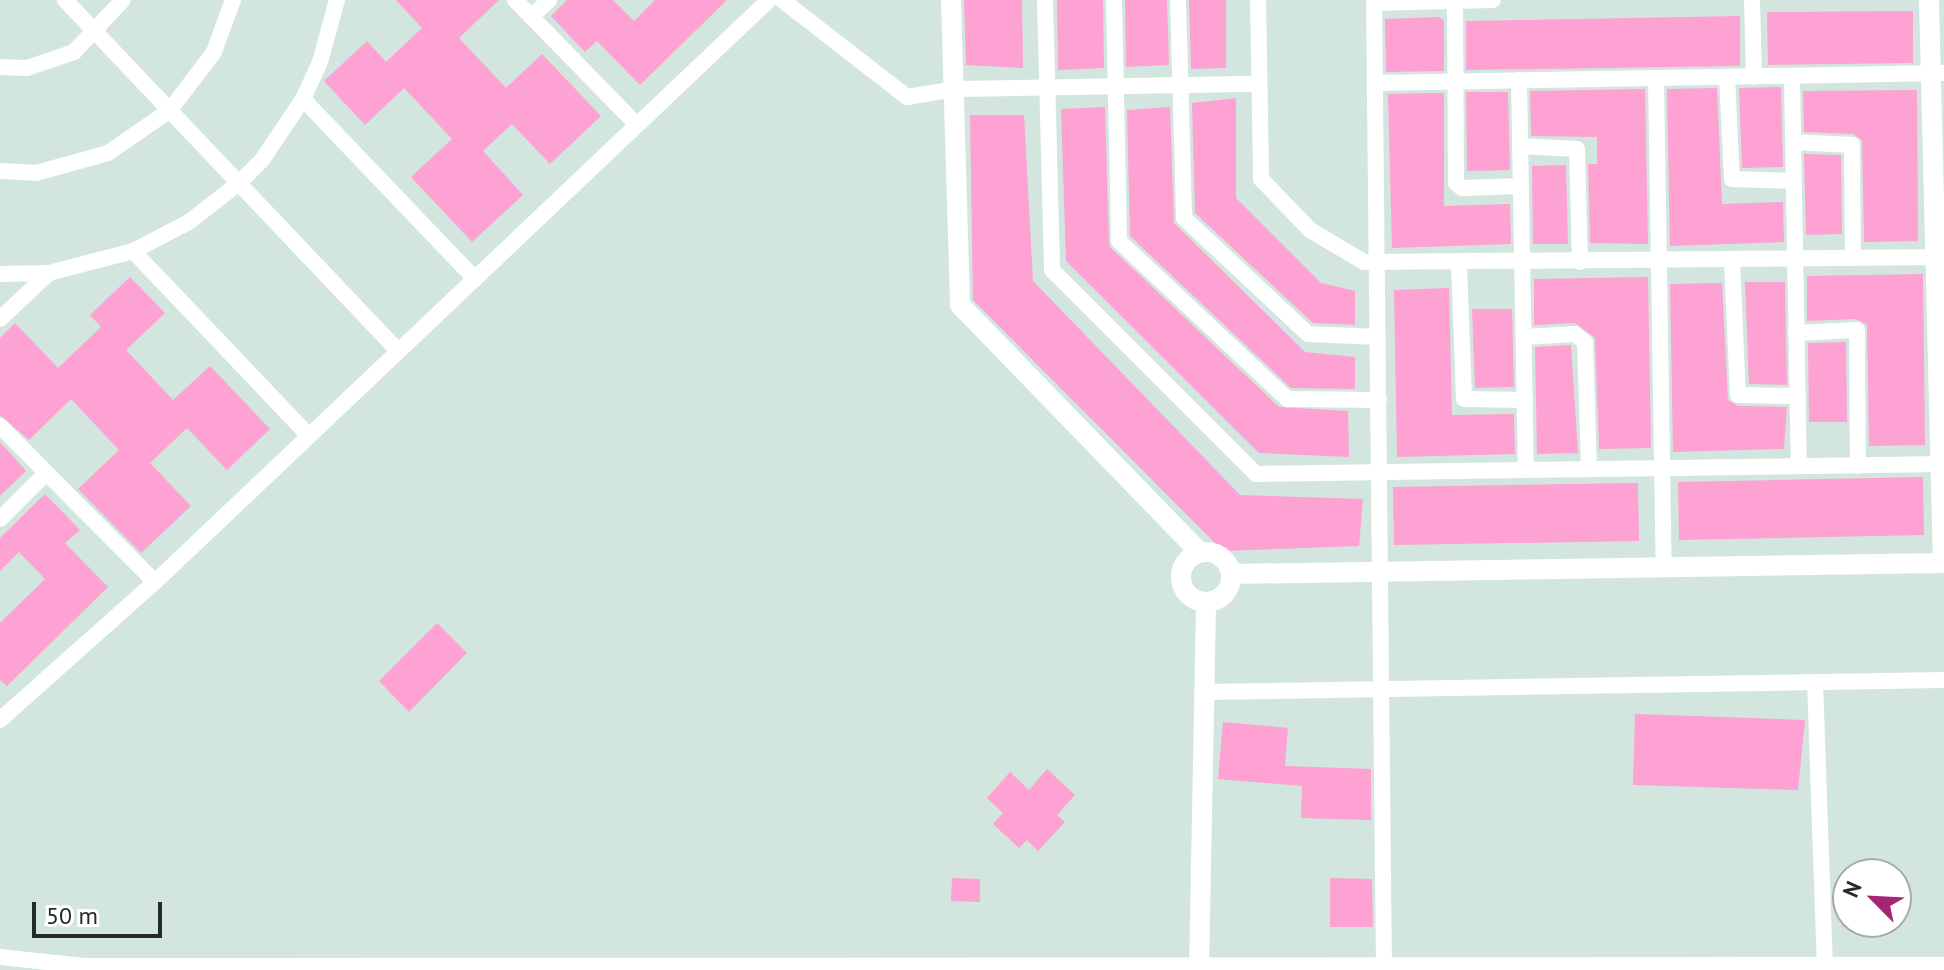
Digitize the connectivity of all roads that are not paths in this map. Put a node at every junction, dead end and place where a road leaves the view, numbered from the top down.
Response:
1 (65, 0) edge
2 (123, 0) edge
3 (233, 0) edge
4 (337, 0) edge
5 (515, 0) edge
6 (549, 0) edge
7 (769, 0) edge
8 (782, 0) edge
9 (951, 0) edge
10 (1045, 0) edge
11 (1114, 0) edge
12 (1178, 0) edge
13 (1258, 0) edge
14 (1455, 0) edge
15 (1493, 0) edge
16 (1752, 0) edge
17 (1929, 0) edge
18 (1374, 1) edge
19 (531, 17) junction
20 (97, 33) junction
21 (0, 67) edge
22 (1937, 73) edge
23 (1792, 76) junction
24 (1727, 77) junction
25 (1754, 77) junction
26 (1656, 78) junction
27 (1519, 80) junction
28 (1455, 82) junction
29 (1375, 83) junction
30 (1256, 84) junction
31 (1177, 85) junction
32 (1113, 86) junction
33 (1044, 88) junction
34 (956, 89) junction
35 (303, 99) junction
36 (170, 110) junction
37 (637, 125) junction
38 (1793, 142) junction
39 (1520, 146) junction
40 (0, 171) edge
41 (1794, 181) junction
42 (239, 183) junction
43 (1521, 186) junction
44 (133, 251) junction
45 (1940, 257) edge
46 (1853, 258) junction
47 (1795, 259) junction
48 (1732, 260) junction
49 (1659, 261) junction
50 (1522, 262) junction
51 (1580, 262) junction
52 (1459, 263) junction
53 (1377, 264) junction
54 (49, 273) junction
55 (0, 274) edge
56 (475, 279) junction
57 (0, 319) edge
58 (1796, 333) junction
59 (1378, 337) junction
60 (1524, 337) junction
61 (398, 351) junction
62 (1798, 396) junction
63 (1379, 400) junction
64 (1525, 400) junction
65 (0, 426) edge
66 (309, 436) junction
67 (1942, 464) edge
68 (1799, 466) junction
69 (1858, 466) junction
70 (1663, 468) junction
71 (1589, 469) junction
72 (1526, 470) junction
73 (1380, 472) junction
74 (46, 473) junction
75 (0, 519) edge
76 (1200, 553) junction
77 (1944, 563) edge
78 (1664, 568) junction
79 (1381, 572) junction
80 (1231, 574) junction
81 (155, 582) junction
82 (1206, 602) junction
83 (1944, 680) edge
84 (1815, 682) junction
85 (1382, 690) junction
86 (1204, 692) junction
87 (0, 720) edge
88 (0, 957) edge
89 (1944, 965) edge
90 (84, 968) edge
91 (887, 968) edge
92 (1199, 968) edge
93 (1384, 968) edge
94 (1611, 968) edge
95 (1825, 968) edge

1 - 20 street
2 - 20 street
3 - 36 street
4 - 35 street
5 - 19 street
6 - 19 street
7 - 37 street
8 - 34 street
9 - 34 street
10 - 33 street
11 - 32 street
12 - 31 street
13 - 30 street
14 - 15 street
14 - 18 street
14 - 28 street
16 - 25 street
17 - 22 street
18 - 29 street
19 - 37 street
20 - 21 street
20 - 36 street
22 - 23 street
22 - 45 street
23 - 25 street
23 - 38 street
24 - 25 street
24 - 26 street
24 - 41 street
26 - 27 street
26 - 49 street
27 - 28 street
27 - 39 street
28 - 29 street
28 - 43 street
29 - 53 street
30 - 31 street
30 - 53 street
31 - 32 street
31 - 59 street
32 - 33 street
32 - 63 street
33 - 34 street
33 - 73 street
34 - 76 street
35 - 42 street
35 - 56 street
36 - 40 street
36 - 42 street
37 - 56 street
38 - 41 street
38 - 46 street
39 - 43 street
39 - 51 street
41 - 47 street
42 - 44 street
42 - 61 street
43 - 50 street
44 - 54 street
44 - 66 street
45 - 46 street
45 - 67 street
46 - 47 street
47 - 48 street
47 - 58 street
48 - 49 street
48 - 62 street
49 - 51 street
49 - 70 street
50 - 51 street
50 - 52 street
50 - 60 street
52 - 53 street
52 - 64 street
53 - 59 street
54 - 55 street
54 - 57 street
56 - 61 street
58 - 62 street
58 - 69 street
59 - 63 street
60 - 64 street
60 - 71 street
61 - 66 street
62 - 68 street
63 - 73 street
64 - 72 street
65 - 74 street
66 - 81 street
67 - 69 street
67 - 77 street
68 - 69 street
68 - 70 street
70 - 71 street
70 - 78 street
71 - 72 street
72 - 73 street
73 - 79 street
74 - 75 street
74 - 81 street
76 - 80 street
76 - 82 street
77 - 78 street
78 - 79 street
79 - 80 street
79 - 85 street
80 - 82 street
81 - 87 street
82 - 86 street
83 - 84 street
84 - 85 street
84 - 95 street
85 - 86 street
85 - 93 street
86 - 92 street
88 - 90 street
89 - 95 street
90 - 91 street
91 - 92 street
92 - 93 street
93 - 94 street
94 - 95 street

